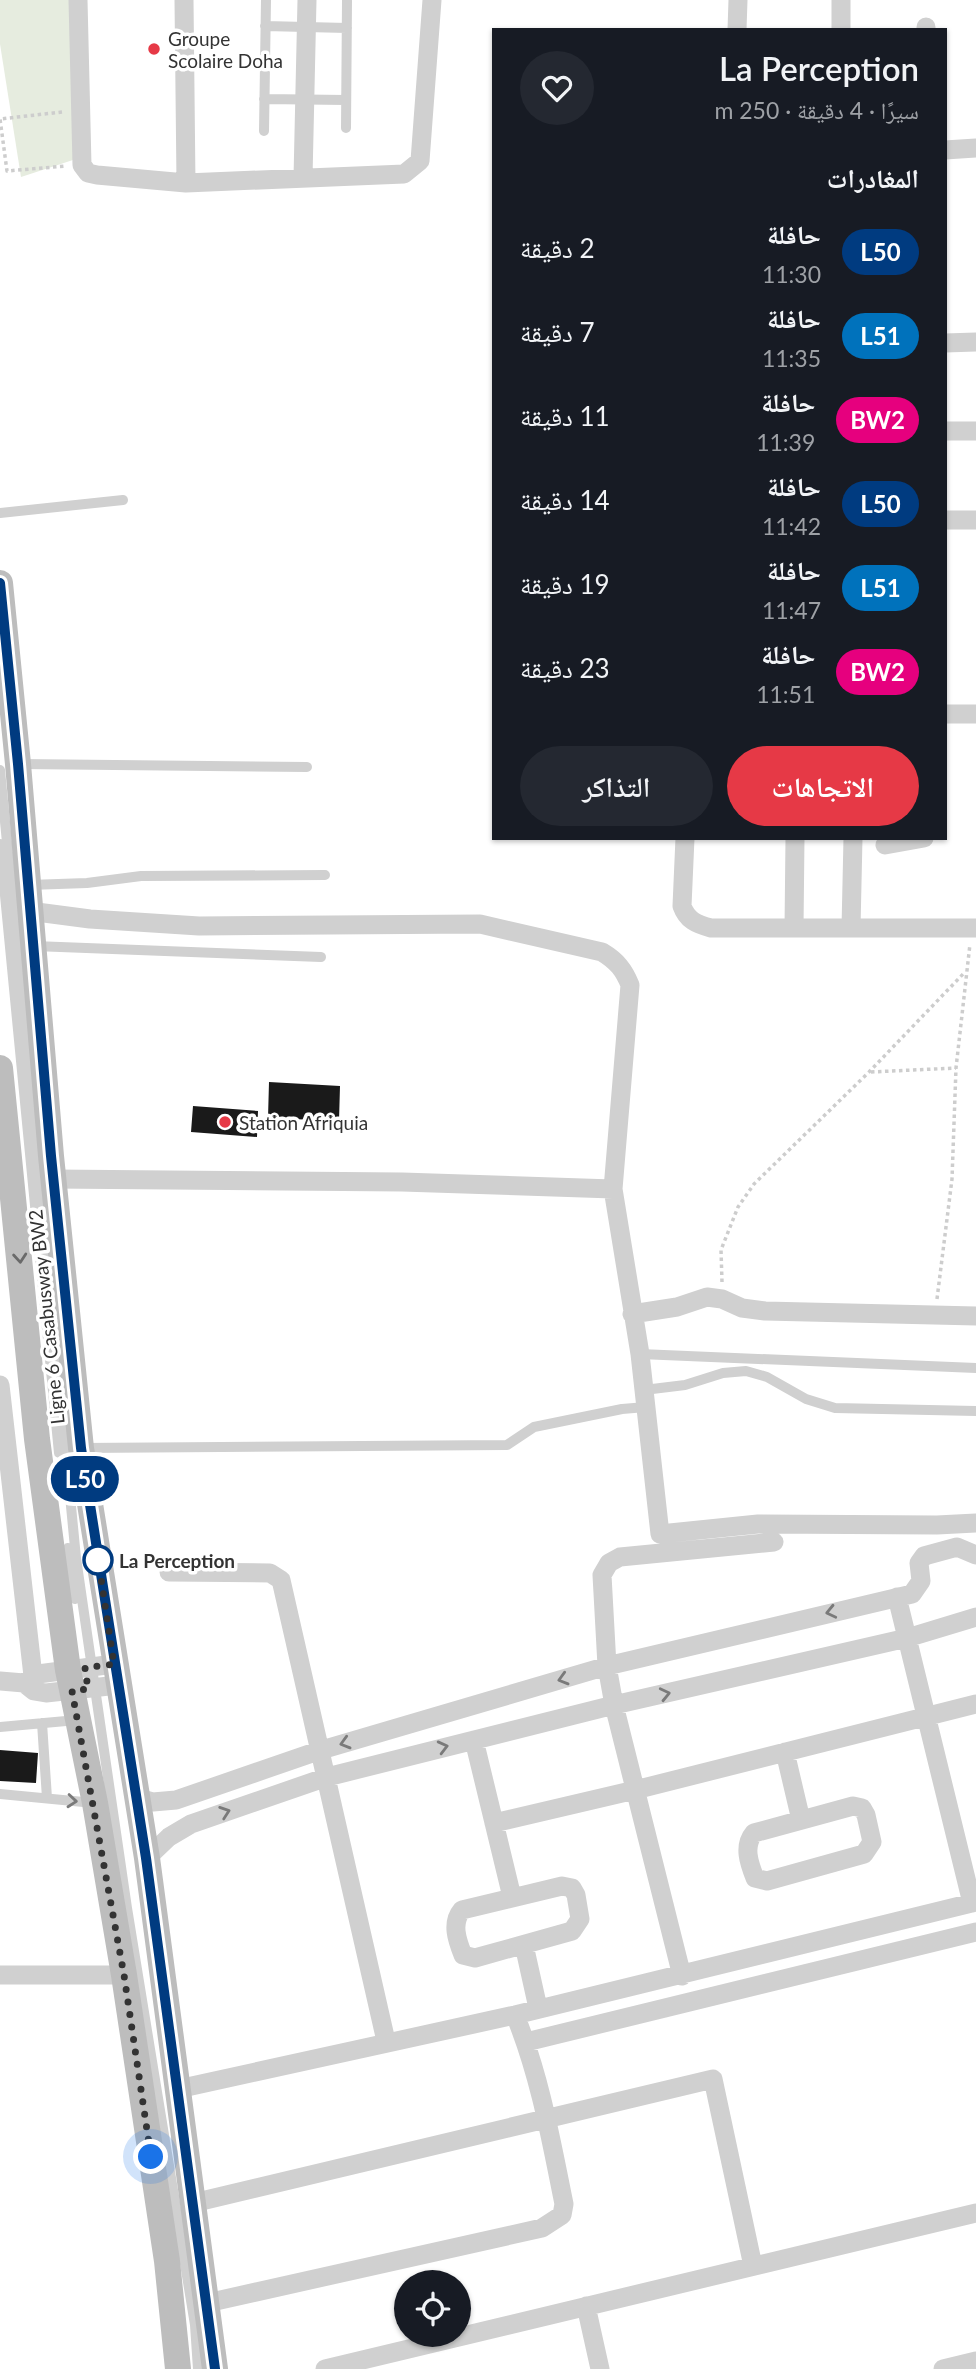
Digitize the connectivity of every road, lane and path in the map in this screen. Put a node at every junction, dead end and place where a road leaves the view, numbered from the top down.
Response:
1 (78, 0) edge
2 (184, 0) edge
3 (266, 0) edge
4 (307, 0) edge
5 (432, 0) edge
6 (738, 0) edge
7 (841, 0) edge
8 (347, 1) edge
9 (265, 26) junction
10 (307, 27) junction
11 (347, 28) junction
12 (737, 28) edge
13 (841, 28) edge
14 (305, 98) junction
15 (264, 99) junction
16 (346, 100) junction
17 (82, 110) junction
18 (346, 128) dead end
19 (264, 131) dead end
20 (976, 148) edge
21 (947, 150) edge
22 (82, 165) junction
23 (303, 178) junction
24 (186, 183) junction
25 (976, 342) edge
26 (947, 343) edge
27 (947, 431) edge
28 (976, 431) edge
29 (122, 500) dead end
30 (0, 513) edge
31 (947, 520) edge
32 (976, 520) edge
33 (0, 583) edge
34 (947, 714) edge
35 (976, 714) edge
36 (9, 767) edge
37 (307, 767) dead end
38 (684, 840) edge
39 (795, 840) edge
40 (853, 840) edge
41 (913, 840) edge
42 (0, 844) edge
43 (884, 845) dead end
44 (325, 875) dead end
45 (28, 898) junction
46 (794, 928) junction
47 (851, 928) junction
48 (974, 928) edge
49 (33, 946) junction
50 (321, 957) dead end
51 (965, 972) junction
52 (0, 1068) edge
53 (956, 1068) junction
54 (869, 1072) junction
55 (53, 1179) junction
56 (613, 1189) junction
57 (8, 1225) edge
58 (722, 1298) junction
59 (632, 1314) junction
60 (976, 1316) edge
61 (935, 1317) junction
62 (640, 1354) junction
63 (976, 1368) edge
64 (0, 1385) edge
65 (645, 1399) junction
66 (976, 1410) edge
67 (81, 1448) junction
68 (976, 1523) edge
69 (774, 1542) dead end
70 (976, 1555) edge
71 (169, 1572) dead end
72 (897, 1597) junction
73 (976, 1617) edge
74 (908, 1638) junction
75 (607, 1666) junction
76 (91, 1678) junction
77 (29, 1679) junction
78 (0, 1681) edge
79 (976, 1704) edge
80 (614, 1705) junction
81 (926, 1716) junction
82 (78, 1720) junction
83 (42, 1723) junction
84 (0, 1727) edge
85 (474, 1740) junction
86 (318, 1751) junction
87 (785, 1752) junction
88 (327, 1777) junction
89 (635, 1790) junction
90 (0, 1794) edge
91 (136, 1797) junction
92 (184, 1797) junction
93 (47, 1798) junction
94 (95, 1803) junction
95 (801, 1820) junction
96 (494, 1822) junction
97 (191, 1824) junction
98 (146, 1858) junction
99 (512, 1897) junction
100 (974, 1903) edge
101 (976, 1932) edge
102 (524, 1945) junction
103 (0, 1975) edge
104 (124, 1975) junction
105 (682, 1976) junction
106 (538, 2008) junction
107 (514, 2015) junction
108 (386, 2042) junction
109 (526, 2042) junction
110 (178, 2089) junction
111 (547, 2117) junction
112 (193, 2203) junction
113 (976, 2213) edge
114 (753, 2266) junction
115 (206, 2303) junction
116 (586, 2306) junction
117 (976, 2361) edge
118 (214, 2367) edge
119 (338, 2368) edge
120 (178, 2369) edge
121 (189, 2369) edge
122 (600, 2369) edge
123 (943, 2369) edge

1 - 17 street
2 - 24 street
3 - 9 lane
4 - 10 street
5 - 23 street
6 - 12 street
7 - 13 street
8 - 11 lane
9 - 10 lane
9 - 15 lane
10 - 11 lane
10 - 14 street
11 - 16 lane
14 - 15 lane
14 - 16 lane
14 - 23 street
15 - 19 lane
16 - 18 lane
17 - 22 street
17 - 22 path
20 - 21 street
22 - 24 street
23 - 24 street
25 - 26 street
27 - 28 street
29 - 30 lane
31 - 32 street
33 - 36 main road
34 - 35 street
36 - 37 lane
36 - 45 main road
36 - 76 lane, Ligne 6 Casabusway BW2
38 - 46 street
39 - 46 street
40 - 47 street
41 - 43 street
42 - 76 lane, Ligne 6 Casabusway BW2
44 - 45 lane
45 - 49 main road
45 - 56 street
46 - 47 street
47 - 48 street
48 - 51 path
49 - 50 lane
49 - 55 main road
51 - 53 path
51 - 54 path
52 - 57 main road
53 - 54 path
53 - 61 path
54 - 58 path
55 - 56 street
55 - 67 main road
56 - 59 street
57 -> 76 main road
58 - 59 street
58 - 61 street
59 - 62 street
60 - 61 street
62 - 63 lane
62 - 65 street
64 - 77 street
65 - 66 lane
65 - 67 lane
65 - 68 street
67 - 76 main road
69 - 75 street
70 - 72 street
71 - 86 street
72 - 74 street
72 -> 75 street
73 - 74 street
80 -> 74 street
74 - 81 street
75 - 80 street
75 -> 86 street
76 - 77 street
76 - 82 main road
76 - 91 main road
76 - 118 lane, Ligne 6 Casabusway BW2
76 - 121 lane, Ligne 6 Casabusway BW2
77 - 78 street
79 - 81 street
80 - 85 street
80 - 89 street
81 - 87 street
81 - 100 street
82 - 83 lane
82 - 94 main road
83 - 84 lane
83 - 93 lane
88 -> 85 street
85 - 96 street
86 - 88 street
86 - 92 street
87 - 89 street
87 - 95 street
97 -> 88 street
88 - 108 street
89 - 96 street
89 - 105 street
90 - 93 lane
91 - 92 street
91 - 98 main road
92 - 97 street
93 -> 94 lane
94 - 104 main road
95 - 95 street
96 - 99 street
97 - 98 street
98 - 110 main road
99 - 102 street
99 - 102 street
100 - 105 street
101 - 109 street
102 - 106 street
103 - 104 street
104 - 120 main road
105 - 106 street
106 - 107 street
107 - 108 street
107 - 109 street
108 - 110 street
109 - 111 street
110 - 112 main road
111 - 112 street
111 - 114 street
111 - 115 street
112 - 115 main road
113 - 114 street
114 - 116 street
115 - 118 main road
116 - 119 street
116 - 122 street
117 - 123 street

